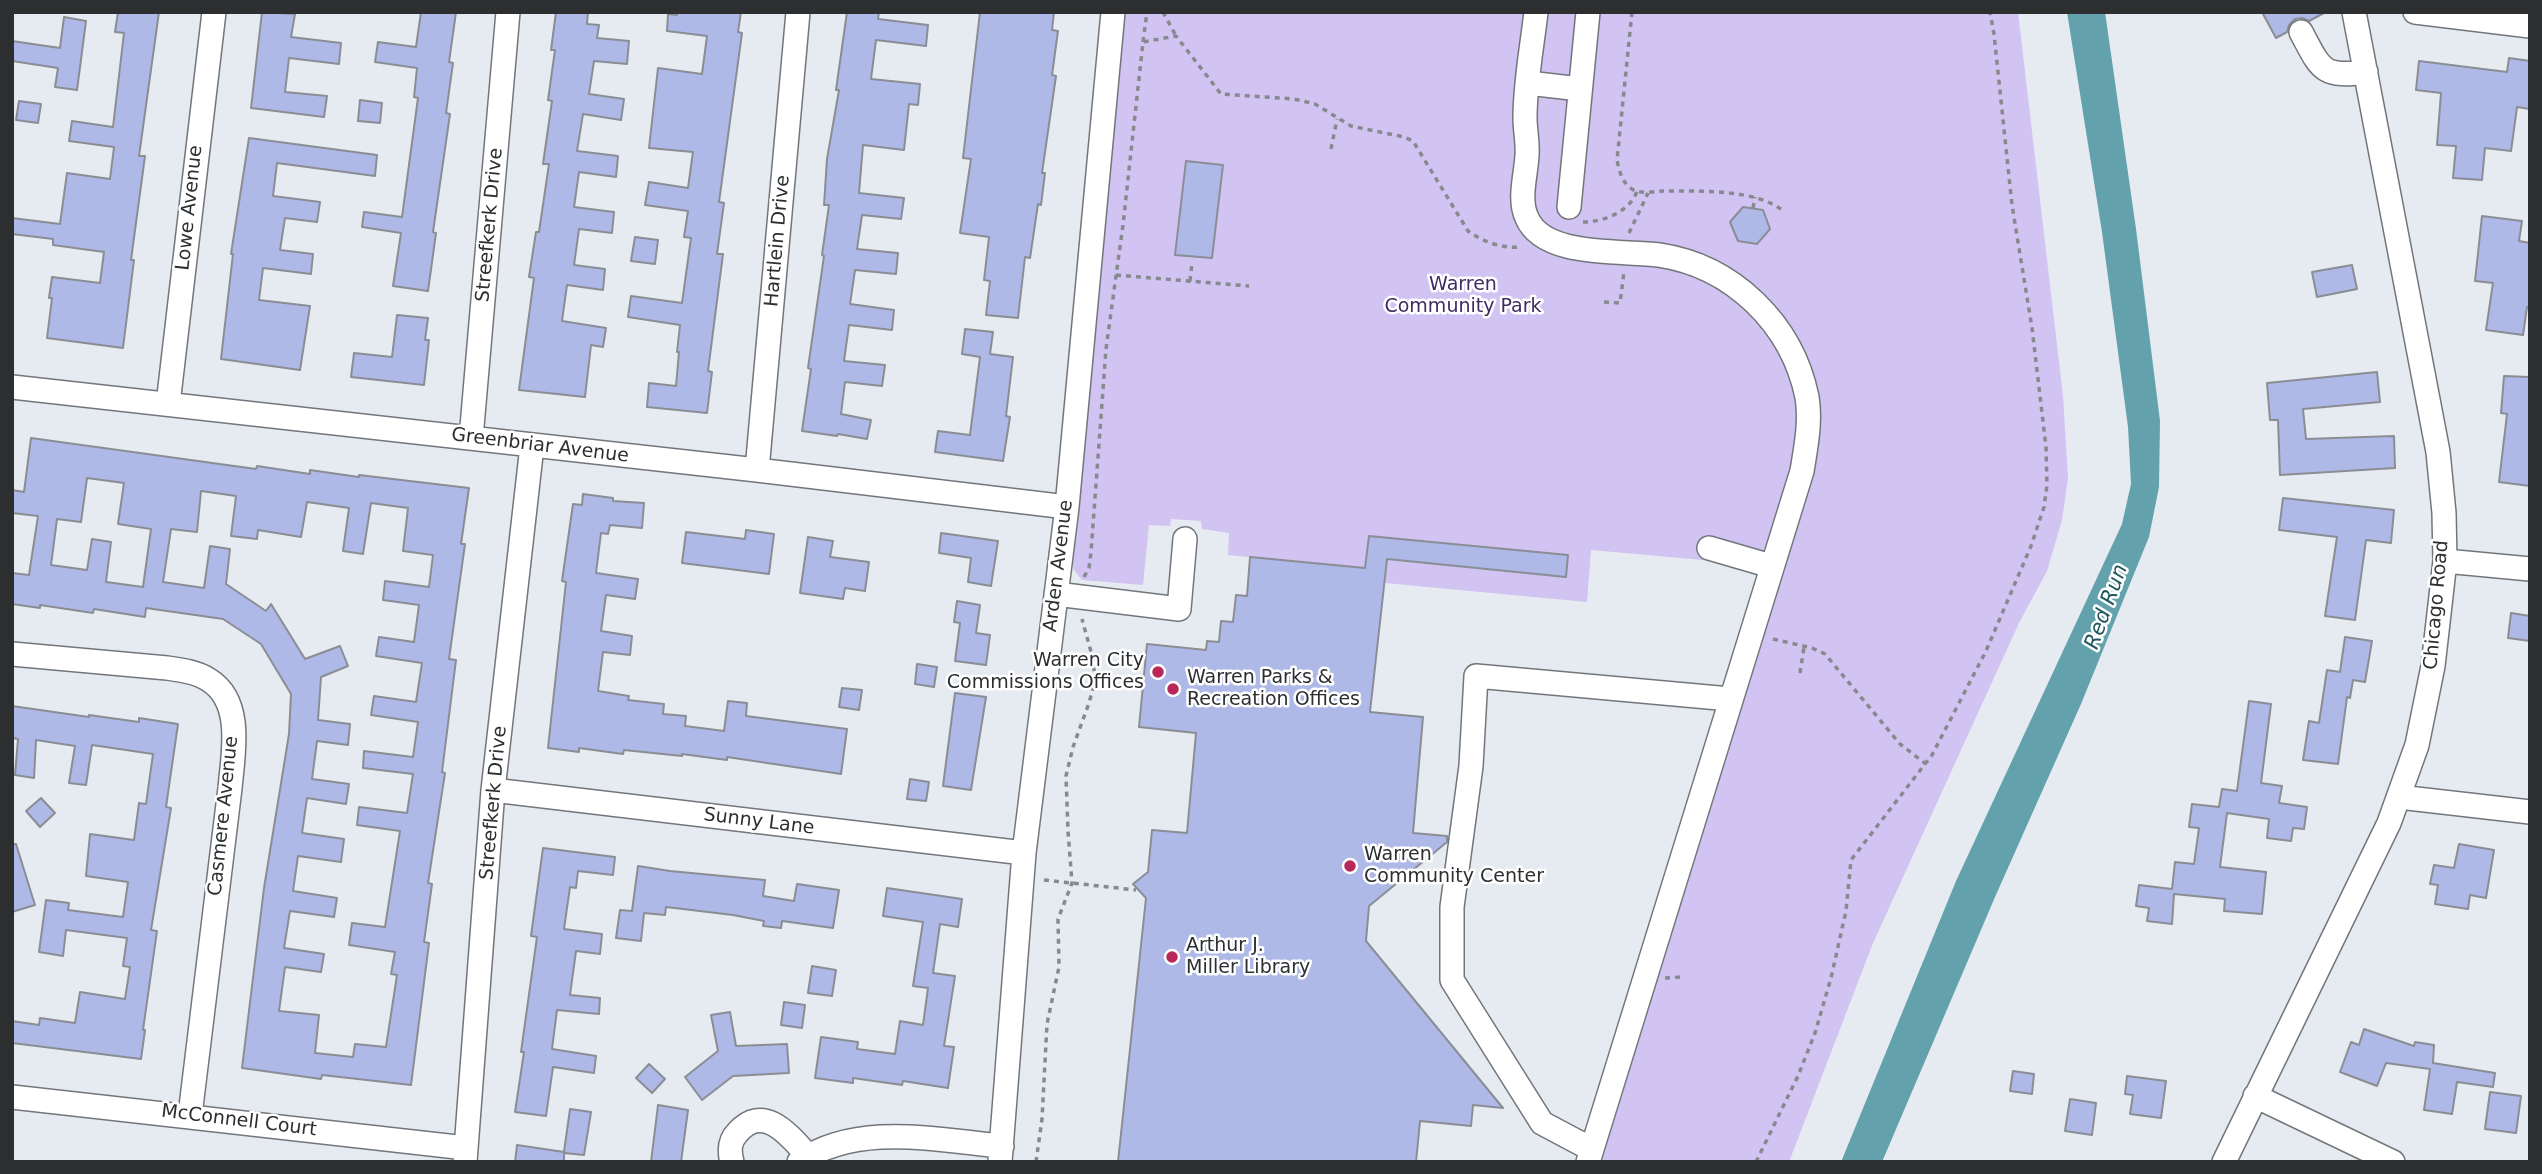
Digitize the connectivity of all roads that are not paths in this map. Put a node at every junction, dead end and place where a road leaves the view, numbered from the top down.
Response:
1 (214, 12) edge
2 (508, 12) edge
3 (799, 12) edge
4 (1113, 12) edge
5 (1536, 12) edge
6 (1588, 12) edge
7 (2354, 12) edge
8 (2415, 12) edge
9 (2530, 26) edge
10 (2301, 32) dead end
11 (2365, 72) junction
12 (1528, 83) junction
13 (1580, 89) junction
14 (1571, 214) road end
15 (12, 387) edge
16 (168, 404) junction
17 (471, 438) junction
18 (533, 446) junction
19 (757, 470) junction
20 (1066, 507) junction
21 (1185, 539) dead end
22 (1709, 548) dead end
23 (2445, 561) junction
24 (1771, 566) junction
25 (2530, 569) edge
26 (1056, 594) junction
27 (12, 654) edge
28 (1730, 699) junction
29 (494, 790) junction
30 (2399, 797) junction
31 (2530, 812) edge
32 (1024, 853) junction
33 (2255, 1096) junction
34 (12, 1097) edge
35 (190, 1115) junction
36 (1001, 1154) edge
37 (466, 1155) edge
38 (1589, 1156) edge
39 (803, 1159) edge
40 (733, 1162) edge
41 (2224, 1162) edge
42 (2393, 1162) edge

1 - 16 street, Lowe Avenue
2 - 17 street, Streefkerk Drive
3 - 19 street, Hartlein Drive
4 - 20 street, Arden Avenue
5 - 12 street
6 - 13 street
7 - 11 street, Chicago Road
8 - 9 street
10 - 11 street
11 - 23 street, Chicago Road
12 - 13 street
12 - 24 street
13 - 14 street
15 - 16 street, Greenbriar Avenue
16 - 17 street, Greenbriar Avenue
17 - 18 street, Greenbriar Avenue
18 - 19 street, Greenbriar Avenue
18 - 29 street, Streefkerk Drive
19 - 20 street, Greenbriar Avenue
20 - 26 street, Arden Avenue
21 - 26 street
22 - 24 street
23 - 25 street
23 - 30 street, Chicago Road
24 - 28 street
26 - 32 street, Arden Avenue
27 - 35 street, Casmere Avenue
28 - 38 street
28 - 38 street
29 - 32 street, Sunny Lane
29 - 37 street, Streefkerk Drive
30 - 31 street
30 - 33 street, Chicago Road
32 - 36 street, Arden Avenue
33 - 41 street, Chicago Road
33 - 42 street
34 - 35 street, McConnell Court
35 - 37 street, McConnell Court
36 - 39 street
39 - 40 street

